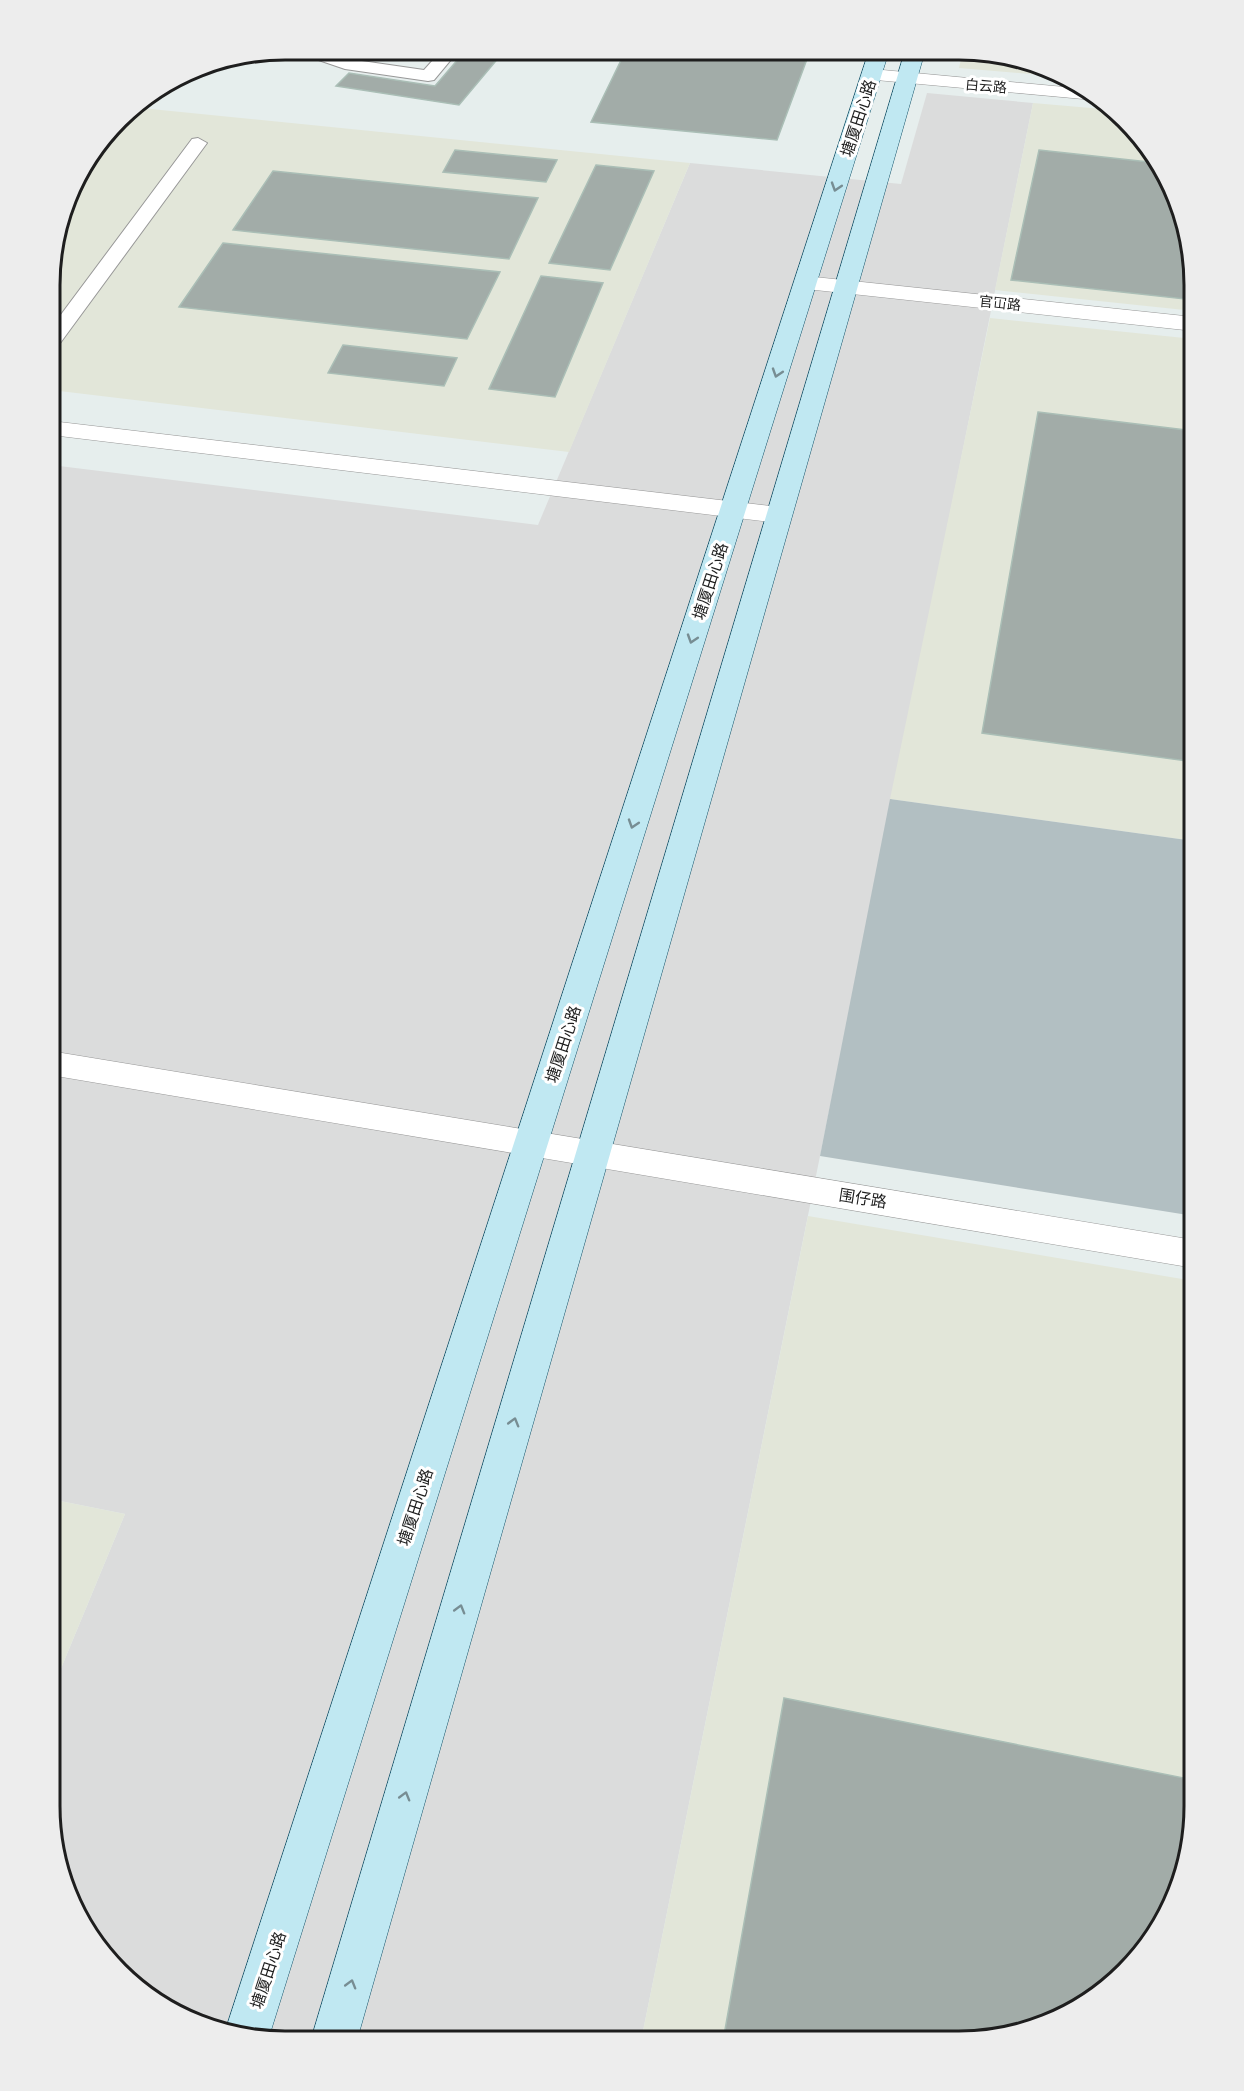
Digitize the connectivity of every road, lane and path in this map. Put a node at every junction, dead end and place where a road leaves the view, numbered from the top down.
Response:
1 (334, 60) edge
2 (442, 60) edge
3 (875, 63) edge
4 (911, 65) edge
5 (1075, 92) edge
6 (198, 143) dead end
7 (805, 283) junction
8 (846, 287) junction
9 (1184, 323) edge
10 (60, 330) edge
11 (60, 429) edge
12 (733, 510) junction
13 (779, 515) junction
14 (60, 1065) edge
15 (532, 1143) junction
16 (594, 1153) junction
17 (1184, 1252) edge
18 (249, 2028) edge
19 (337, 2031) edge

1 - 2 lane
3 - 4 street, 白云路
3 -> 7 main road, 塘厦田心路
4 - 5 street, 白云路
4 - 8 main road
6 - 10 lane
7 - 8 street, 官冚路
7 -> 12 main road, 塘厦田心路
8 - 9 street, 官冚路
8 - 13 main road
11 - 12 street
12 - 13 street
12 -> 15 main road, 塘厦田心路
13 - 16 main road
14 - 15 street, 围仔路
15 - 16 street, 围仔路
15 - 18 main road, 塘厦田心路
16 - 17 street, 围仔路
19 -> 16 main road

